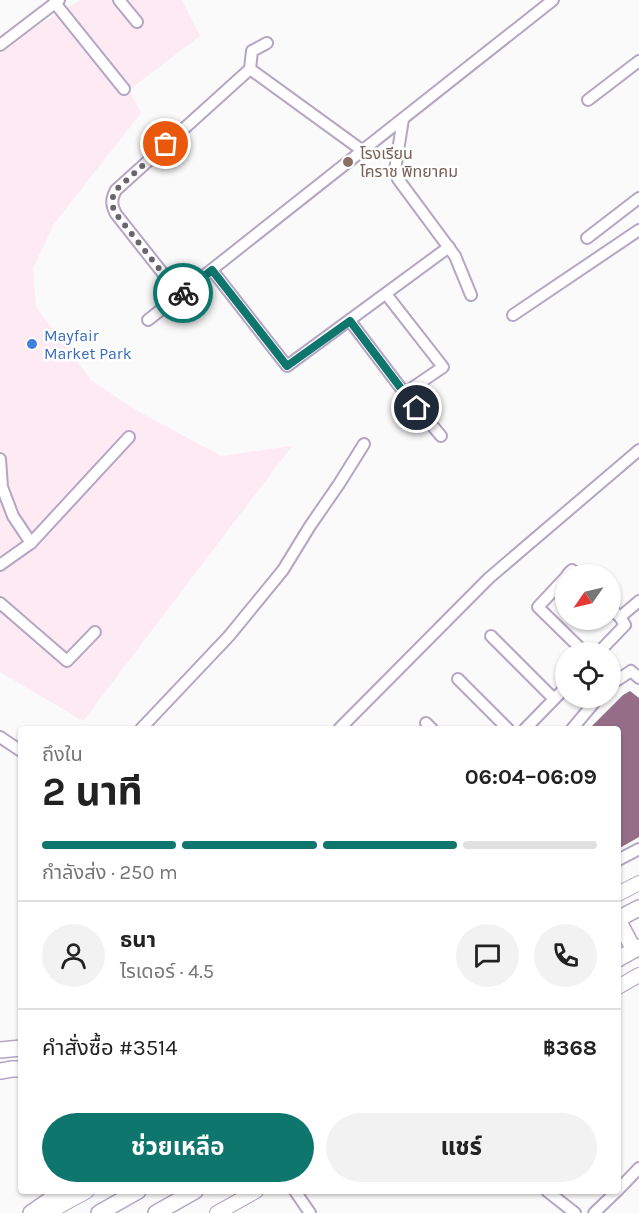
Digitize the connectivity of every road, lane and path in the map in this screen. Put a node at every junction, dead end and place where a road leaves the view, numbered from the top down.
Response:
1 (120, 0) edge
2 (553, 0) edge
3 (57, 1) edge
4 (137, 22) dead end
5 (267, 43) dead end
6 (0, 45) edge
7 (639, 61) edge
8 (250, 69) junction
9 (124, 89) dead end
10 (588, 100) dead end
11 (403, 119) junction
12 (386, 132) junction
13 (363, 151) junction
14 (398, 152) junction
15 (639, 198) edge
16 (639, 230) edge
17 (587, 238) dead end
18 (449, 247) junction
19 (212, 270) junction
20 (386, 294) junction
21 (180, 295) junction
22 (471, 295) dead end
23 (513, 315) dead end
24 (148, 320) dead end
25 (350, 321) junction
26 (405, 393) junction
27 (441, 436) dead end
28 (129, 437) dead end
29 (364, 444) dead end
30 (639, 450) edge
31 (0, 459) edge
32 (31, 543) junction
33 (0, 565) edge
34 (555, 589) edge
35 (639, 601) edge
36 (0, 603) edge
37 (621, 616) edge
38 (555, 624) edge
39 (562, 630) edge
40 (620, 630) edge
41 (95, 632) dead end
42 (491, 636) dead end
43 (574, 642) edge
44 (609, 642) edge
45 (621, 678) edge
46 (639, 678) edge
47 (458, 679) dead end
48 (554, 699) joint
49 (590, 708) edge
50 (144, 726) edge
51 (342, 726) edge
52 (505, 726) edge
53 (528, 726) edge
54 (575, 726) edge
55 (0, 737) edge
56 (18, 749) edge
57 (639, 849) edge
58 (621, 858) edge
59 (639, 883) edge
60 (621, 892) edge
61 (639, 908) edge
62 (621, 918) edge
63 (621, 925) edge
64 (636, 948) edge
65 (621, 956) edge
66 (639, 975) edge
67 (621, 985) edge
68 (18, 1048) edge
69 (0, 1050) edge
70 (18, 1069) edge
71 (0, 1071) edge
72 (639, 1168) edge
73 (621, 1186) edge
74 (59, 1194) edge
75 (82, 1194) edge
76 (133, 1194) edge
77 (190, 1194) edge
78 (251, 1194) edge
79 (297, 1194) edge
80 (551, 1194) edge
81 (613, 1194) edge
82 (31, 1213) edge
83 (47, 1213) edge
84 (99, 1213) edge
85 (156, 1213) edge
86 (217, 1213) edge
87 (310, 1213) edge
88 (575, 1213) edge
89 (594, 1213) edge

1 - 4 street
2 - 11 street
3 - 6 street
3 - 9 street
5 - 8 street
7 - 10 street
8 - 13 street
8 - 21 street
11 - 12 street
11 - 14 street
12 - 13 street
12 - 14 street
13 - 19 street
14 - 18 street
15 - 17 street
16 - 23 street
18 - 20 street
18 - 22 street
19 - 21 street
19 - 25 street
20 - 25 street
20 - 26 street
21 - 24 street
25 - 26 street
26 - 27 street
28 - 32 street
29 - 50 street
30 - 51 street
31 - 32 street
32 - 33 street
34 - 38 street
35 - 37 street
36 - 41 street
39 - 43 street
40 - 44 street
42 - 48 street
45 - 46 street
47 - 52 street
48 - 53 street
49 - 54 street
55 - 56 street
57 - 58 street
59 - 60 main road
61 - 62 highway
63 - 64 highway
64 - 65 highway
66 - 67 main road
68 - 69 highway
70 - 71 highway
72 - 73 street
74 - 82 highway
75 - 83 main road
76 - 84 highway
77 - 85 highway
78 - 86 main road
79 - 87 street
80 - 88 street
81 - 89 street

